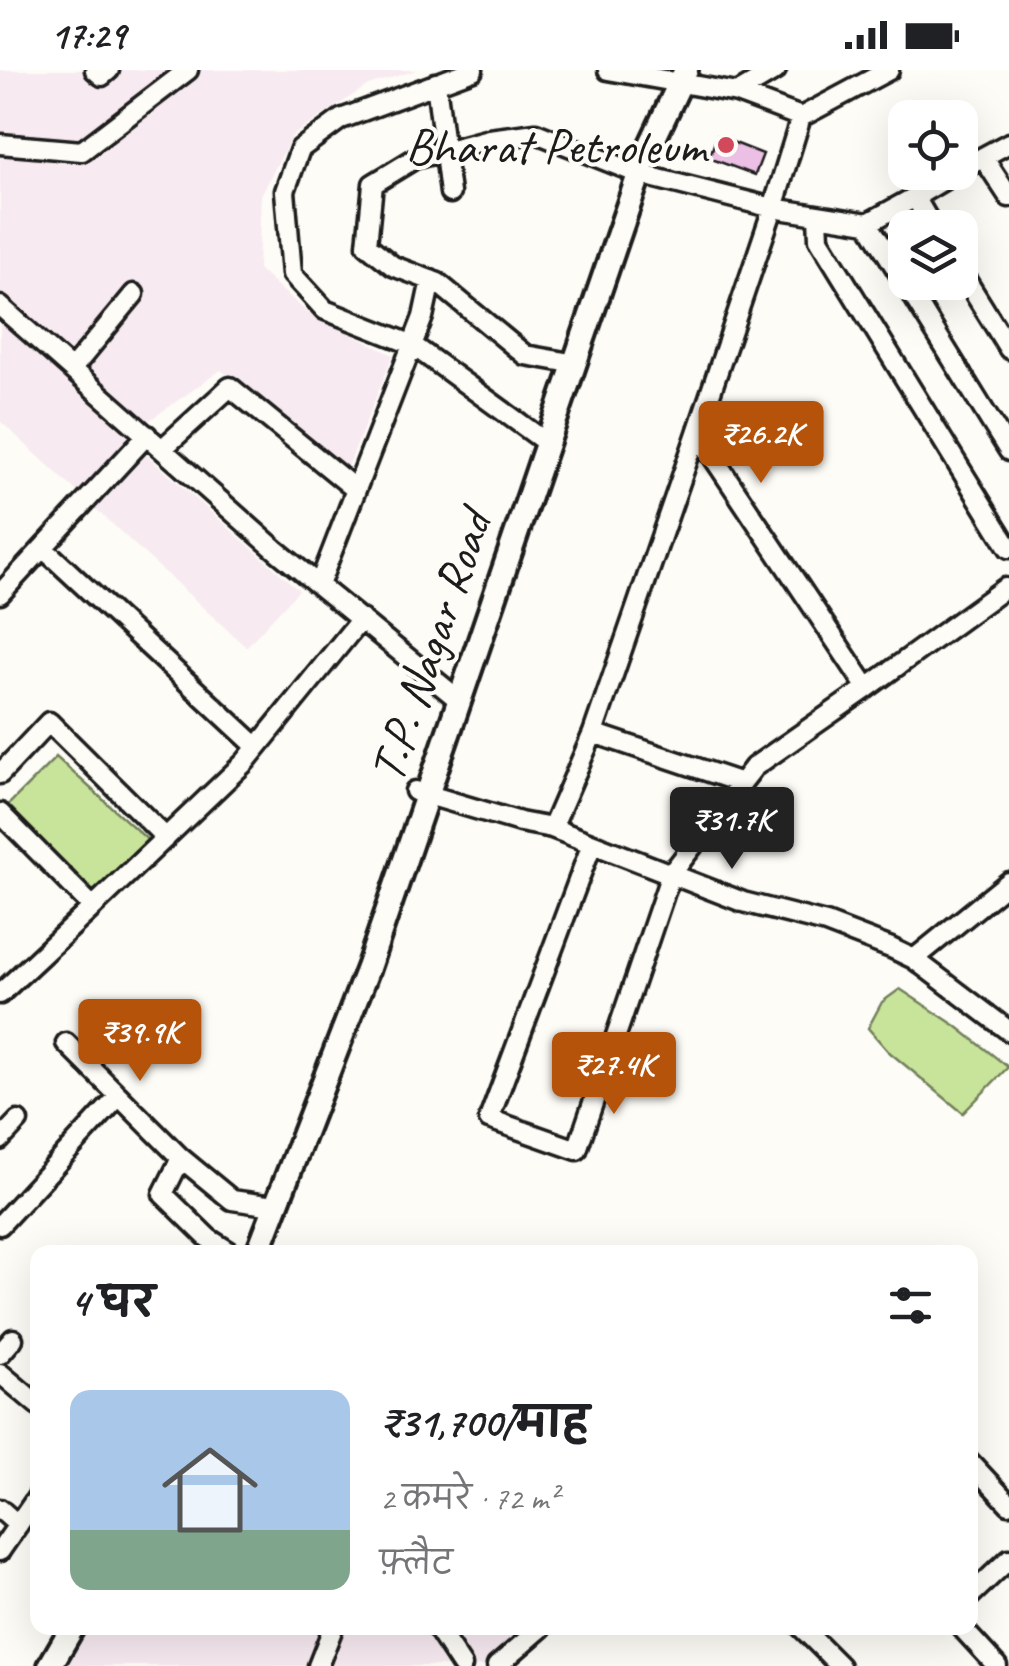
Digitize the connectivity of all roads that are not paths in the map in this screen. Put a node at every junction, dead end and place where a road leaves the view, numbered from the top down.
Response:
1 (95, 70) edge
2 (109, 70) edge
3 (188, 70) edge
4 (474, 70) edge
5 (608, 70) edge
6 (776, 70) edge
7 (888, 70) edge
8 (678, 75) edge
9 (436, 83) junction
10 (738, 93) junction
11 (801, 117) junction
12 (1009, 143) edge
13 (0, 144) edge
14 (447, 150) junction
15 (983, 157) junction
16 (978, 160) edge
17 (635, 172) junction
18 (926, 190) edge
19 (450, 194) dead end
20 (914, 197) junction
21 (1009, 197) edge
22 (773, 208) junction
23 (922, 210) edge
24 (818, 216) junction
25 (868, 223) junction
26 (431, 280) junction
27 (134, 294) dead end
28 (978, 299) edge
29 (0, 306) edge
30 (411, 344) junction
31 (1009, 348) edge
32 (564, 362) junction
33 (72, 369) junction
34 (698, 432) junction
35 (146, 435) junction
36 (543, 440) junction
37 (162, 450) junction
38 (1009, 451) edge
39 (356, 489) junction
40 (43, 548) junction
41 (1009, 548) edge
42 (319, 585) junction
43 (1008, 589) edge
44 (0, 594) edge
45 (361, 619) junction
46 (867, 688) junction
47 (453, 695) junction
48 (594, 733) junction
49 (257, 748) junction
50 (0, 774) edge
51 (742, 783) junction
52 (420, 793) junction
53 (0, 814) edge
54 (552, 828) junction
55 (166, 838) junction
56 (592, 844) junction
57 (671, 874) junction
58 (1009, 882) edge
59 (92, 907) junction
60 (914, 959) junction
61 (0, 994) edge
62 (1009, 1031) edge
63 (66, 1044) dead end
64 (119, 1096) junction
65 (18, 1121) dead end
66 (0, 1140) edge
67 (182, 1158) junction
68 (267, 1205) junction
69 (0, 1225) edge
70 (219, 1245) edge
71 (250, 1245) edge
72 (261, 1245) edge
73 (13, 1339) dead end
74 (0, 1354) edge
75 (0, 1373) edge
76 (30, 1398) edge
77 (978, 1471) edge
78 (1009, 1504) edge
79 (30, 1508) edge
80 (0, 1509) edge
81 (18, 1525) junction
82 (0, 1550) edge
83 (1009, 1559) edge
84 (978, 1588) edge
85 (55, 1635) edge
86 (68, 1635) edge
87 (331, 1635) edge
88 (442, 1635) edge
89 (533, 1635) edge
90 (809, 1635) edge
91 (968, 1635) edge
92 (515, 1651) junction
93 (1009, 1656) edge
94 (38, 1666) edge
95 (50, 1666) edge
96 (318, 1666) edge
97 (462, 1666) edge
98 (498, 1666) edge
99 (528, 1666) edge
100 (840, 1666) edge
101 (997, 1666) edge

1 - 2 street
3 - 13 street
4 - 9 street
5 - 8 street
6 - 10 street
7 - 11 street
8 - 10 street
8 - 17 main road, T.P. Nagar Road
9 - 14 street
9 - 30 street
10 - 11 street
11 - 22 street
12 - 15 street
14 - 17 street
14 - 19 street
14 - 26 street
15 - 16 street
15 - 21 street
17 - 22 street
17 - 32 main road
17 - 36 main road, T.P. Nagar Road
18 - 20 street
20 - 23 street
20 - 25 street
22 - 24 street
22 - 34 street
24 - 25 street
24 - 41 street
25 - 38 street
26 - 30 street
26 - 32 street
27 - 33 street
28 - 31 street
29 - 33 street
30 - 36 street
30 - 39 street
32 - 36 main road
33 - 35 street
34 - 46 street
34 - 48 street
35 - 37 street
35 - 40 street
36 - 47 main road, T.P. Nagar Road
37 - 39 street
37 - 42 street
39 - 42 street
40 - 44 street
40 - 49 street
42 - 45 street
43 - 46 street
45 - 47 street
45 - 49 street
46 - 51 street
47 - 52 main road, T.P. Nagar Road
48 - 51 street
48 - 54 street
49 - 55 street
50 - 55 street
51 - 57 street
52 - 54 street
52 - 68 main road
52 - 72 main road, T.P. Nagar Road
53 - 59 street
54 - 56 street
55 - 59 street
56 - 57 street
56 - 57 street
57 - 60 street
58 - 60 street
59 - 61 street
60 - 62 street
63 - 64 street
64 - 67 street
64 - 69 street
65 - 66 street
67 - 68 street
67 - 70 street
68 - 71 main road
73 - 74 street
75 - 76 street
77 - 78 street
79 - 81 street
80 - 81 street
81 - 82 street
83 - 84 street
85 - 94 main road
86 - 95 main road
87 - 96 street
88 - 97 street
89 - 92 street
90 - 100 street
91 - 101 street
92 - 98 street
92 - 99 street
93 - 101 street

